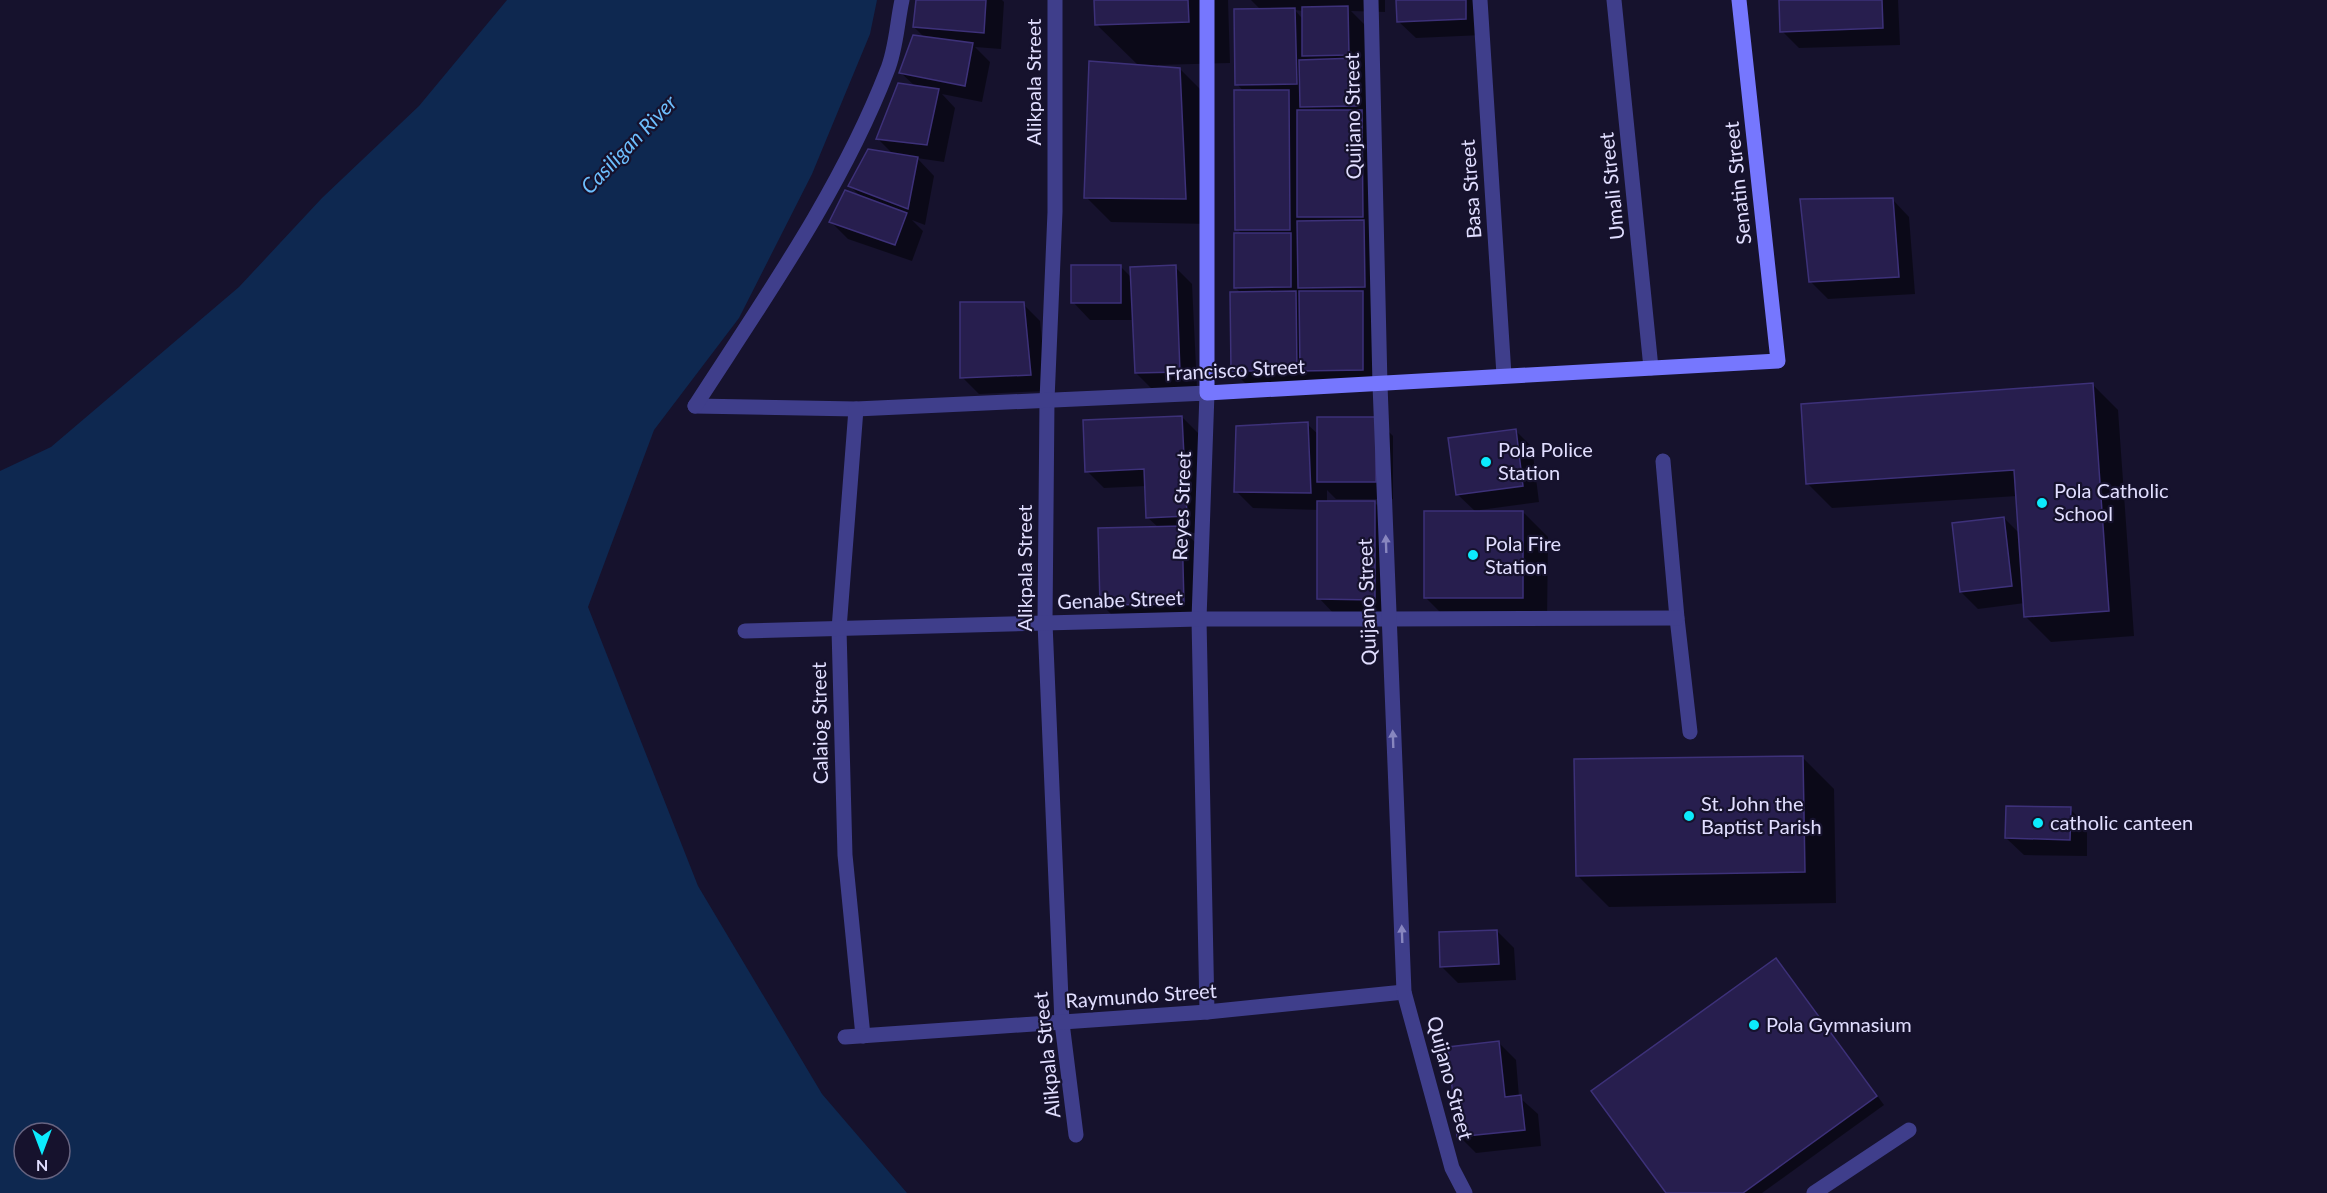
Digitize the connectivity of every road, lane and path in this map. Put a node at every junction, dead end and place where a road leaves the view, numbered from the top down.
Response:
1 (902, 0) edge
2 (1055, 0) edge
3 (1207, 0) edge
4 (1371, 0) edge
5 (1480, 0) edge
6 (1614, 0) edge
7 (1739, 0) edge
8 (1778, 361) joint
9 (1651, 368) junction
10 (1504, 375) junction
11 (1380, 385) junction
12 (1207, 393) junction
13 (1047, 400) junction
14 (856, 409) junction
15 (1663, 461) dead end
16 (1677, 618) junction
17 (1199, 619) junction
18 (1388, 619) junction
19 (1045, 623) junction
20 (839, 629) junction
21 (745, 631) dead end
22 (1690, 732) dead end
23 (1404, 992) junction
24 (1207, 1012) junction
25 (1062, 1023) junction
26 (863, 1036) junction
27 (845, 1037) dead end
28 (1909, 1130) dead end
29 (1076, 1135) dead end
30 (1465, 1193) edge
31 (1814, 1193) edge

1 - 14 street, Francisco Street
2 - 13 street, Alikpala Street
3 - 12 main road, Reyes Street
4 - 11 street, Quijano Street
5 - 10 street, Basa Street
6 - 9 street, Umali Street
7 - 8 main road, Senatin Street
8 - 9 main road, Francisco Street
9 - 10 main road, Francisco Street
10 - 11 main road, Francisco Street
11 - 12 main road, Francisco Street
18 -> 11 street, Quijano Street
12 - 13 street, Francisco Street
12 - 17 street, Reyes Street
13 - 14 street, Francisco Street
13 - 19 street, Alikpala Street
14 - 20 street, Calaiog Street
15 - 16 street
16 - 18 street, Genabe Street
16 - 22 street
17 - 18 street, Genabe Street
17 - 19 street, Genabe Street
17 - 24 street, Reyes Street
23 -> 18 street, Quijano Street
19 - 20 street, Genabe Street
19 - 25 street, Alikpala Street
20 - 21 street, Genabe Street
20 - 26 street, Calaiog Street
23 - 24 street, Raymundo Street
23 - 30 street, Quijano Street
24 - 25 street, Raymundo Street
25 - 26 street, Raymundo Street
25 - 29 street, Alikpala Street
26 - 27 street, Raymundo Street
28 - 31 street

